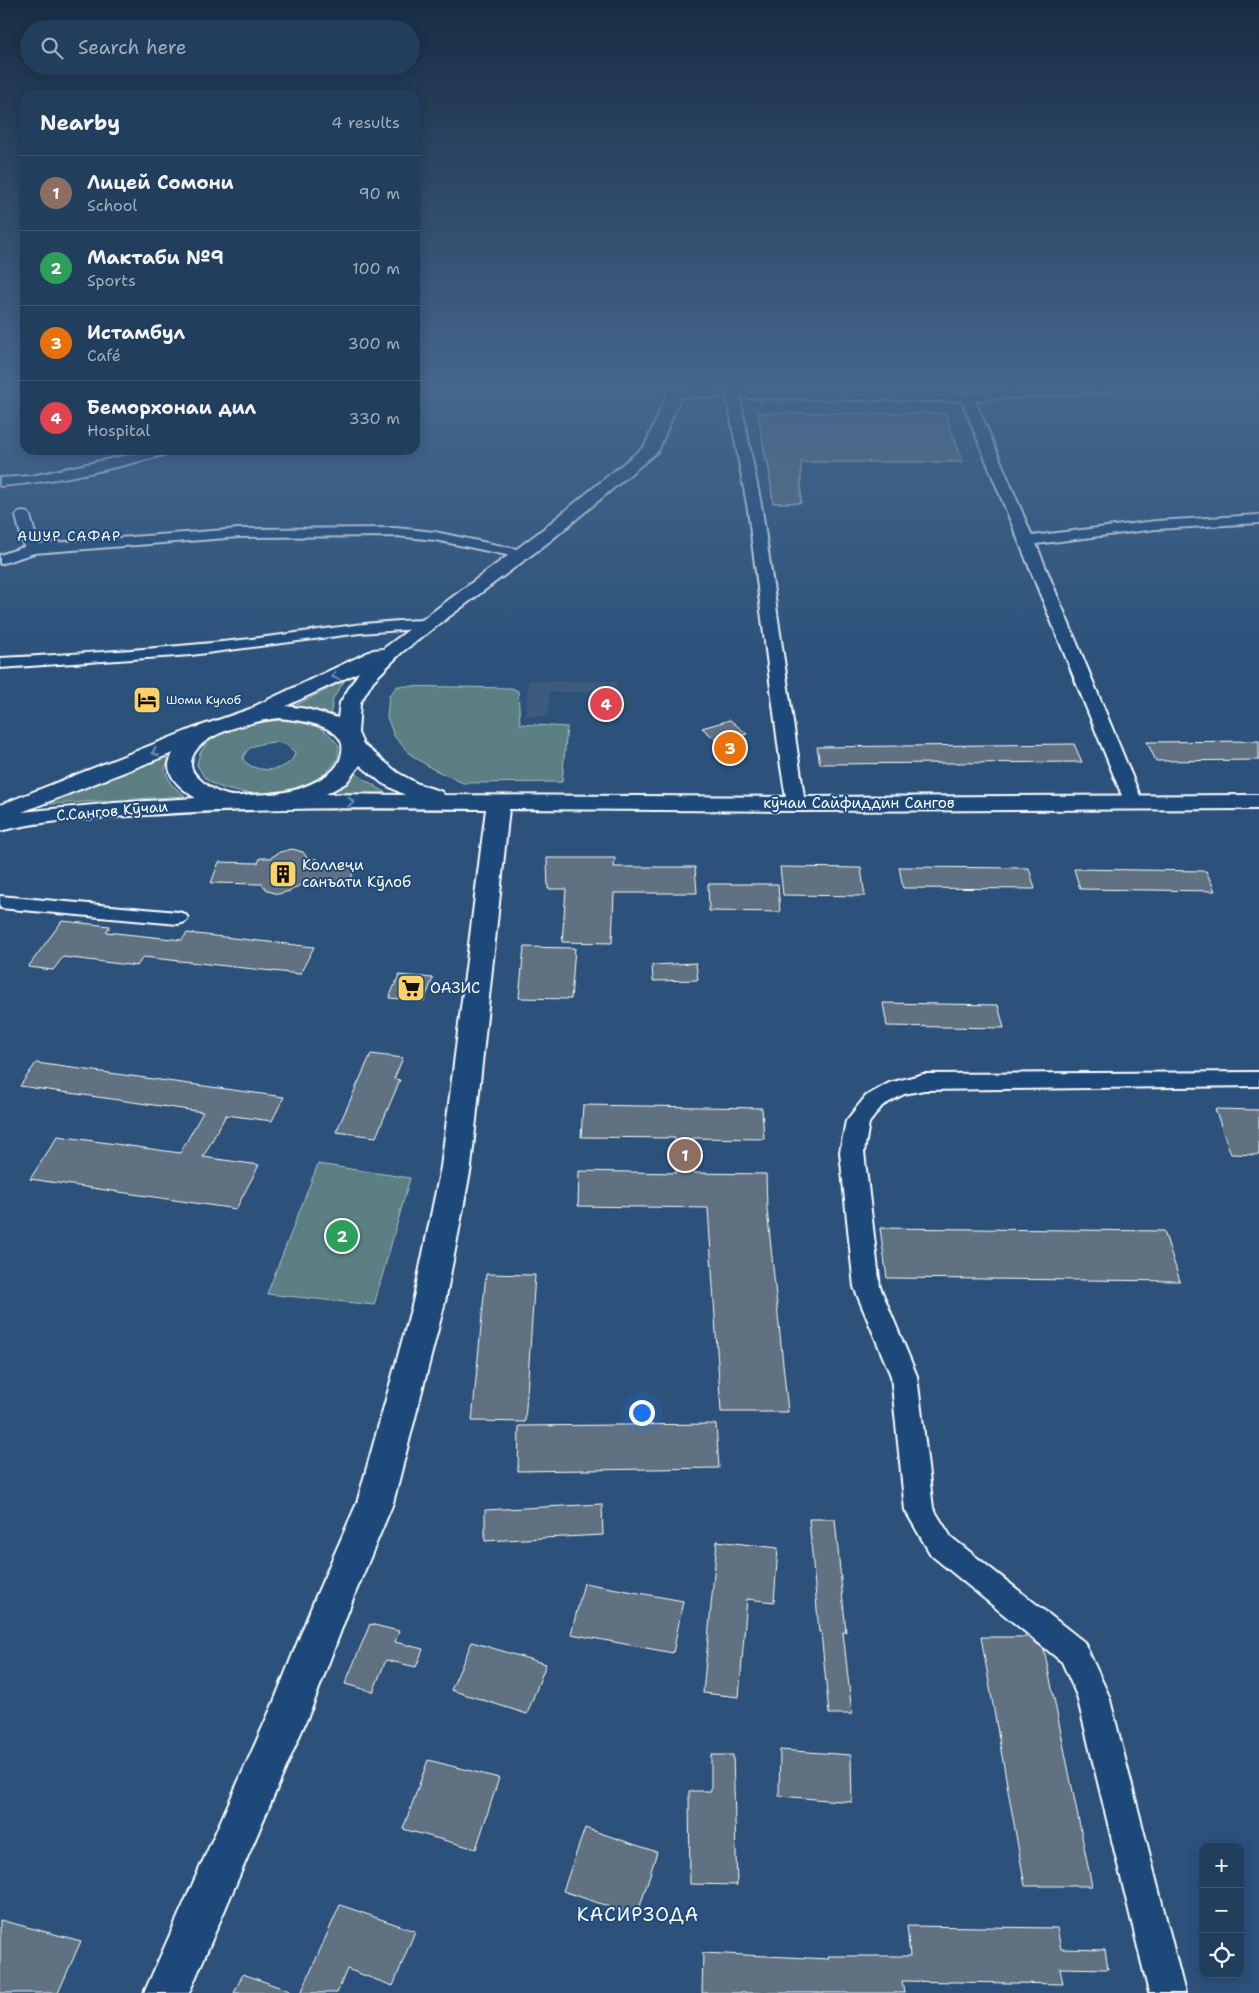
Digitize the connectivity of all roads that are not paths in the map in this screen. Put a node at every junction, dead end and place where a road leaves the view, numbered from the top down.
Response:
1 (32, 480) joint
2 (612, 480) edge
3 (748, 480) edge
4 (1003, 480) edge
5 (0, 482) edge
6 (0, 489) edge
7 (23, 516) dead end
8 (1259, 519) edge
9 (1027, 541) junction
10 (32, 549) junction
11 (521, 554) junction
12 (0, 560) edge
13 (425, 626) junction
14 (395, 648) junction
15 (0, 663) edge
16 (250, 715) junction
17 (200, 734) junction
18 (350, 740) junction
19 (285, 801) junction
20 (1259, 802) edge
21 (225, 803) junction
22 (459, 803) junction
23 (498, 803) junction
24 (1134, 803) junction
25 (796, 804) junction
26 (0, 812) edge
27 (0, 824) edge
28 (0, 902) edge
29 (178, 918) dead end
30 (1259, 1079) edge
31 (166, 1993) edge
32 (1167, 1993) edge

1 - 5 street
1 - 6 street
2 - 11 street
3 - 25 street
4 - 9 street
7 - 10 street
8 - 9 street
9 - 24 street
10 - 11 street
10 - 12 street
11 - 13 street
13 - 14 street
13 - 15 street
14 -> 16 street
14 - 18 street
16 - 17 street
16 - 18 street
17 - 21 street
17 -> 26 street
18 - 19 street
18 - 22 street
19 - 21 street, С.Сангов Кӯчаи
19 -> 22 street
20 - 24 street, кӯчаи Сайфиддин Сангов
21 - 27 street, С.Сангов Кӯчаи
22 - 23 street, кӯчаи Сайфиддин Сангов
23 - 25 street, кӯчаи Сайфиддин Сангов
23 - 31 street
24 - 25 street, кӯчаи Сайфиддин Сангов
28 - 29 street
30 - 32 street

